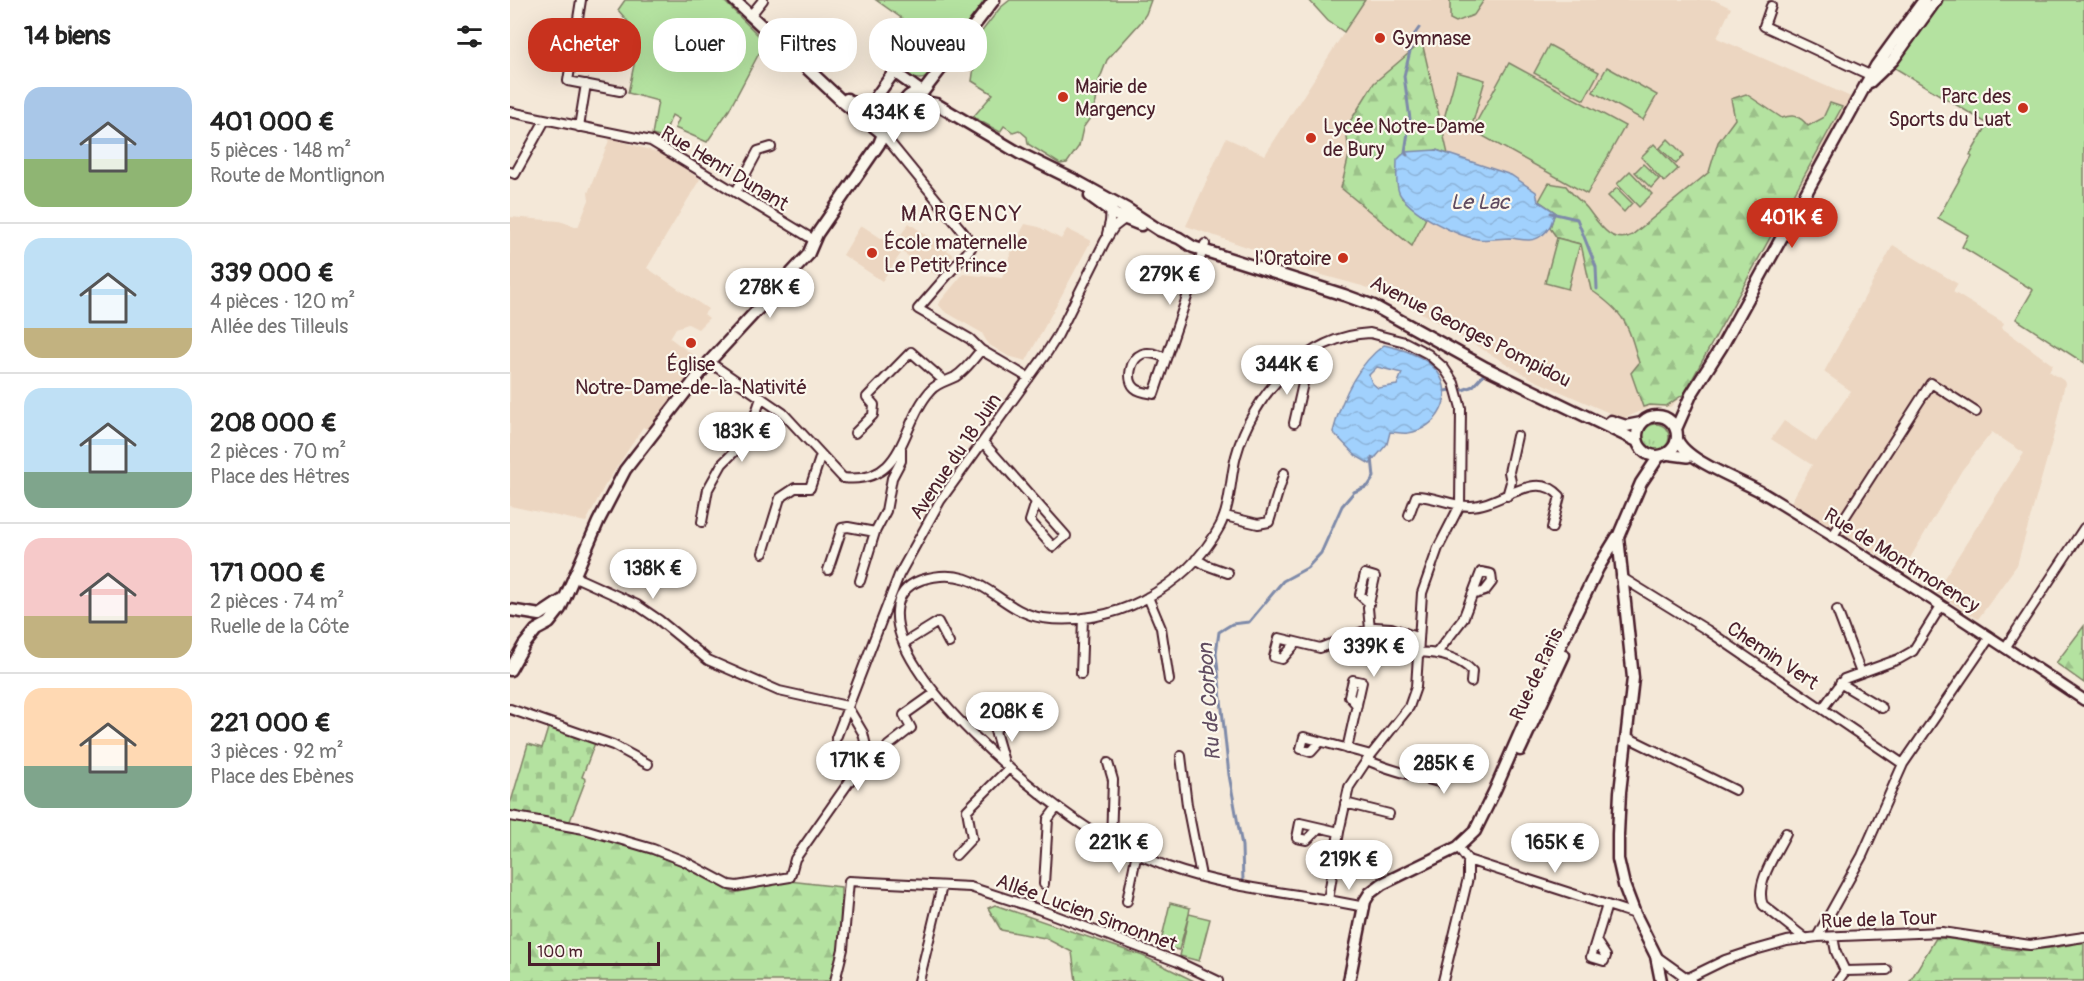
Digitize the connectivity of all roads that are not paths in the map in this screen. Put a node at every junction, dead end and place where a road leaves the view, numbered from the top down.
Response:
1 (581, 0) edge
2 (734, 0) edge
3 (742, 0) edge
4 (762, 0) edge
5 (994, 0) edge
6 (1924, 0) edge
7 (1936, 0) edge
8 (1771, 6) dead end
9 (752, 14) junction
10 (1873, 76) junction
11 (586, 84) junction
12 (620, 91) dead end
13 (923, 92) junction
14 (936, 104) junction
15 (868, 107) junction
16 (900, 110) junction
17 (510, 112) edge
18 (861, 117) junction
19 (545, 120) junction
20 (579, 127) junction
21 (883, 134) junction
22 (771, 147) dead end
23 (510, 172) edge
24 (736, 192) junction
25 (1120, 211) junction
26 (813, 240) junction
27 (1105, 241) junction
28 (1204, 247) junction
29 (981, 350) junction
30 (1166, 358) junction
31 (710, 362) junction
32 (1293, 366) junction
33 (1029, 378) junction
34 (944, 381) junction
35 (1691, 395) junction
36 (761, 399) junction
37 (1976, 412) dead end
38 (1661, 416) junction
39 (1294, 423) dead end
40 (1641, 423) junction
41 (855, 433) dead end
42 (1676, 434) junction
43 (1517, 436) dead end
44 (983, 442) junction
45 (1639, 445) junction
46 (901, 447) junction
47 (821, 455) junction
48 (1662, 455) junction
49 (1696, 459) junction
50 (883, 469) junction
51 (1284, 473) dead end
52 (892, 478) junction
53 (1641, 483) junction
54 (1508, 496) junction
55 (1036, 502) junction
56 (1460, 505) junction
57 (1409, 515) dead end
58 (1225, 516) junction
59 (702, 522) dead end
60 (1552, 528) dead end
61 (2084, 528) edge
62 (875, 532) junction
63 (1618, 537) junction
64 (1832, 537) junction
65 (763, 553) dead end
66 (1618, 555) junction
67 (1197, 559) junction
68 (828, 570) dead end
69 (1228, 573) dead end
70 (573, 576) junction
71 (1621, 577) junction
72 (860, 581) dead end
73 (1473, 595) dead end
74 (1148, 597) junction
75 (563, 599) junction
76 (1369, 603) dead end
77 (1941, 606) junction
78 (510, 610) edge
79 (1837, 610) dead end
80 (537, 615) junction
81 (1083, 618) junction
82 (539, 629) junction
83 (1370, 629) junction
84 (1990, 637) junction
85 (1419, 638) junction
86 (904, 643) junction
87 (950, 643) dead end
88 (1296, 643) dead end
89 (2005, 648) junction
90 (1419, 652) junction
91 (1436, 654) junction
92 (510, 670) edge
93 (1861, 673) junction
94 (1081, 674) dead end
95 (1169, 680) dead end
96 (1471, 682) dead end
97 (1840, 683) junction
98 (935, 693) junction
99 (2084, 700) edge
100 (1826, 704) dead end
101 (1357, 705) dead end
102 (848, 706) junction
103 (1882, 708) dead end
104 (510, 710) edge
105 (1004, 720) dead end
106 (1627, 737) junction
107 (836, 738) dead end
108 (1320, 741) dead end
109 (888, 746) dead end
110 (1347, 749) junction
111 (1181, 756) dead end
112 (1369, 758) junction
113 (1108, 763) dead end
114 (648, 764) dead end
115 (1904, 764) junction
116 (1007, 766) junction
117 (1422, 777) dead end
118 (1735, 790) dead end
119 (1345, 803) junction
120 (1057, 807) junction
121 (1389, 814) dead end
122 (510, 816) edge
123 (1319, 828) dead end
124 (1339, 832) junction
125 (1786, 833) dead end
126 (1111, 841) junction
127 (1137, 852) junction
128 (1462, 853) junction
129 (956, 855) dead end
130 (1201, 876) junction
131 (1044, 884) dead end
132 (942, 886) junction
133 (1328, 900) junction
134 (1127, 901) dead end
135 (1607, 905) junction
136 (1365, 907) junction
137 (1635, 914) junction
138 (1833, 936) junction
139 (1817, 937) junction
140 (2084, 937) edge
141 (1806, 939) junction
142 (1596, 941) dead end
143 (1656, 956) junction
144 (1887, 970) dead end
145 (1845, 971) junction
146 (1687, 980) edge
147 (835, 981) edge
148 (919, 981) edge
149 (1218, 981) edge
150 (1349, 981) edge
151 (1443, 981) edge
152 (1661, 981) edge
153 (1838, 981) edge

1 - 11 street
2 - 9 main road
3 - 9 main road
4 - 9 street
5 - 13 main road
6 - 10 main road
7 - 10 main road
8 - 10 street
9 - 15 main road
9 - 18 main road
10 - 35 main road
11 - 12 street
11 - 20 street
13 - 14 main road, Avenue Georges Pompidou
13 - 15 main road, Avenue Georges Pompidou
13 - 16 main road
14 - 16 main road
14 - 25 main road, Avenue Georges Pompidou
15 - 18 main road, Avenue Georges Pompidou
16 - 21 main road
17 - 19 street, Rue Henri Dunant
18 - 21 main road
19 - 20 street, Rue Henri Dunant
19 - 23 street
20 - 24 street, Rue Henri Dunant
21 - 26 main road
21 - 29 street
22 - 24 street
24 - 26 street, Rue Henri Dunant
25 - 27 street, Avenue du 18 Juin
25 - 27 street
25 - 28 main road, Avenue Georges Pompidou
26 - 31 main road
27 - 33 street, Avenue du 18 Juin
28 - 30 street
28 - 40 main road, Avenue Georges Pompidou
28 - 45 main road, Avenue Georges Pompidou
29 - 33 street
29 - 34 street
30 - 30 street
31 - 36 street
31 - 70 main road
32 - 39 street
32 - 56 street
32 - 58 street
33 - 44 street, Avenue du 18 Juin
34 - 41 street
34 - 46 street
35 - 38 main road
35 - 42 main road
36 - 47 street
36 - 59 street
37 - 64 street
38 - 40 main road
38 - 42 main road
40 - 45 main road
42 - 48 main road
42 - 49 street, Rue de Montmorency
43 - 54 street
44 - 55 street
44 - 102 street, Avenue du 18 Juin
45 - 48 main road
45 - 53 main road, Rue de Paris
46 - 50 street
46 - 52 street
47 - 50 street
47 - 65 street
48 - 49 street, Rue de Montmorency
48 - 53 main road, Rue de Paris
49 - 64 street, Rue de Montmorency
50 - 52 street
51 - 58 street
52 - 62 street
53 - 63 main road, Rue de Paris
54 - 56 street
54 - 60 street
55 - 55 street
56 - 57 street
56 - 85 street
58 - 67 street
61 - 89 street
62 - 68 street
62 - 72 street
63 - 66 main road, Rue de Paris
63 - 128 main road, Rue de Paris
64 - 77 street, Rue de Montmorency
66 - 71 main road
66 - 128 main road, Rue de Paris
67 - 69 street
67 - 74 street
70 - 75 main road
70 - 102 street
71 - 106 main road
71 - 115 street, Chemin Vert
73 - 91 street
74 - 81 street
74 - 95 street
75 - 80 main road
75 - 82 main road
76 - 83 street
77 - 84 street, Rue de Montmorency
77 - 93 street
78 - 80 main road
79 - 93 street
80 - 82 street
81 - 86 street
81 - 94 street
82 - 92 main road
83 - 85 street
83 - 88 street
84 - 89 street, Rue de Montmorency
84 - 115 street
85 - 90 street
86 - 87 street
86 - 98 street
89 - 99 street, Rue de Montmorency
90 - 91 street
90 - 112 street
91 - 96 street
93 - 97 street
97 - 100 street
97 - 103 street
98 - 109 street
98 - 116 street
101 - 110 street
102 - 107 street, Avenue du 18 Juin
102 - 122 street
104 - 114 street
105 - 116 street
106 - 118 street
106 - 137 main road
108 - 110 street
110 - 112 street
111 - 130 street
112 - 117 street
112 - 119 street
113 - 126 street
115 - 139 street
116 - 120 street
116 - 129 street
119 - 121 street
119 - 124 street
120 - 126 street
120 - 131 street
123 - 124 street
124 - 133 street
125 - 141 street
126 - 127 street
127 - 130 street
127 - 134 street
128 - 135 street
128 - 136 main road, Rue de Paris
128 - 151 street
130 - 133 street
132 - 147 street, Allée Lucien Simonnet
132 - 148 street
132 - 149 street, Allée Lucien Simonnet
133 - 136 street
135 - 137 street
135 - 142 street
136 - 150 main road, Rue de Paris
137 - 143 main road
138 - 139 street, Rue de la Tour
138 - 140 street, Rue de la Tour
138 - 145 street
139 - 141 street, Rue de la Tour
141 - 146 street, Rue de la Tour
143 - 146 street
143 - 152 main road
144 - 145 street
145 - 153 street

